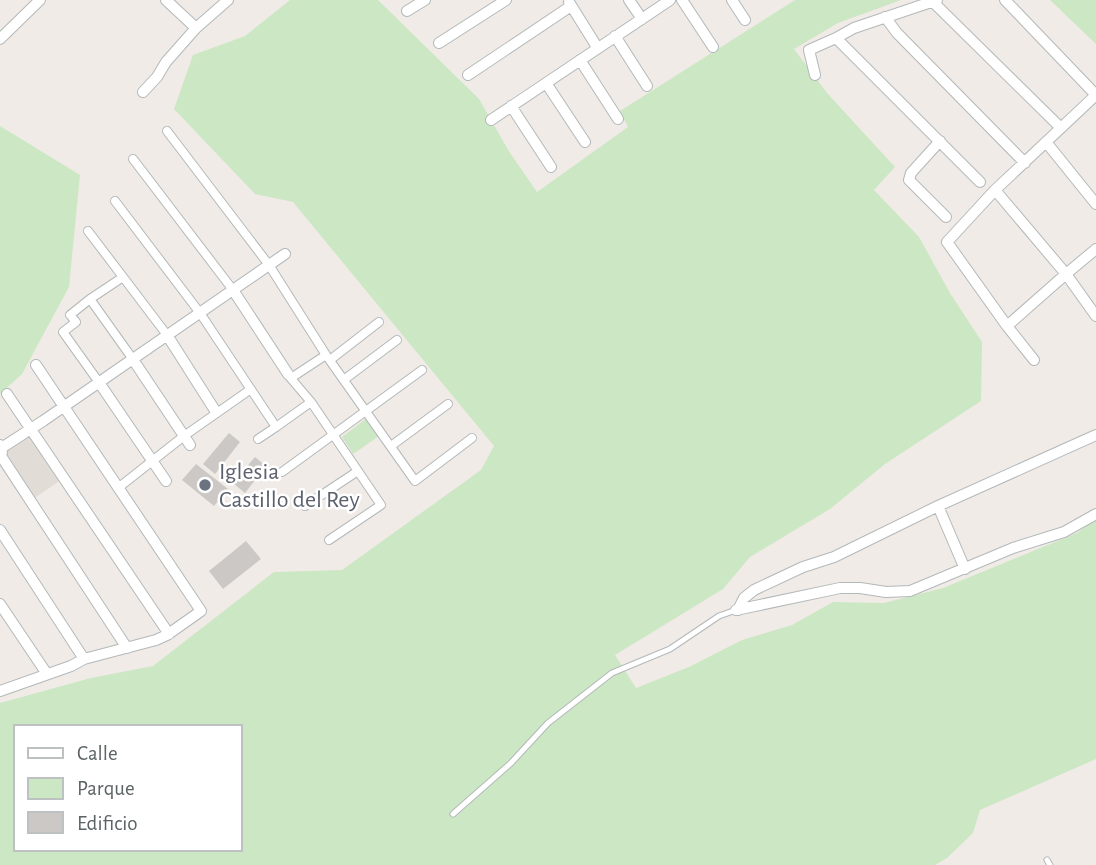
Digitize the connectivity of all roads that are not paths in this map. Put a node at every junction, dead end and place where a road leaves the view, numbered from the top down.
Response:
1 (40, 0) edge
2 (166, 0) edge
3 (228, 0) edge
4 (425, 0) edge
5 (506, 0) edge
6 (629, 0) edge
7 (670, 0) edge
8 (682, 0) edge
9 (732, 0) edge
10 (1005, 0) edge
11 (935, 1) edge
12 (569, 3) edge
13 (407, 11) dead end
14 (885, 17) junction
15 (642, 19) junction
16 (745, 20) dead end
17 (196, 28) junction
18 (615, 36) junction
19 (836, 38) junction
20 (0, 39) edge
21 (439, 43) dead end
22 (597, 47) junction
23 (713, 47) dead end
24 (580, 60) junction
25 (468, 75) dead end
26 (816, 75) dead end
27 (546, 83) junction
28 (646, 86) dead end
29 (144, 92) dead end
30 (1096, 95) edge
31 (511, 106) junction
32 (618, 119) dead end
33 (491, 120) dead end
34 (1060, 127) junction
35 (167, 131) dead end
36 (940, 141) junction
37 (585, 142) dead end
38 (1046, 142) junction
39 (133, 159) dead end
40 (1025, 163) junction
41 (551, 167) dead end
42 (980, 182) dead end
43 (995, 190) junction
44 (114, 201) dead end
45 (1096, 204) edge
46 (946, 217) dead end
47 (88, 231) dead end
48 (1096, 248) edge
49 (285, 254) dead end
50 (269, 265) junction
51 (1066, 274) junction
52 (123, 277) junction
53 (233, 290) junction
54 (90, 299) junction
55 (200, 313) junction
56 (1096, 316) edge
57 (379, 322) dead end
58 (1007, 326) junction
59 (167, 334) junction
60 (397, 340) dead end
61 (328, 357) junction
62 (132, 358) junction
63 (1034, 360) dead end
64 (36, 365) dead end
65 (422, 370) dead end
66 (289, 376) junction
67 (345, 379) junction
68 (97, 381) junction
69 (251, 389) junction
70 (7, 394) dead end
71 (311, 402) junction
72 (448, 404) dead end
73 (63, 405) junction
74 (367, 411) junction
75 (216, 412) junction
76 (276, 427) junction
77 (30, 429) junction
78 (1096, 435) edge
79 (334, 436) junction
80 (472, 438) dead end
81 (258, 439) dead end
82 (187, 441) junction
83 (1, 446) edge
84 (391, 446) junction
85 (152, 461) junction
86 (358, 471) junction
87 (282, 472) dead end
88 (166, 481) dead end
89 (118, 488) junction
90 (305, 506) dead end
91 (938, 506) junction
92 (1096, 514) edge
93 (0, 530) edge
94 (329, 540) dead end
95 (965, 569) junction
96 (0, 604) edge
97 (737, 610) junction
98 (169, 634) junction
99 (127, 648) junction
100 (84, 659) junction
101 (47, 674) junction
102 (2, 687) edge
103 (453, 814) dead end

1 - 20 street
2 - 17 street
3 - 17 street
4 - 13 street
5 - 21 street
6 - 15 street
7 - 15 street
8 - 23 street
9 - 16 street
10 - 30 street
11 - 14 street
11 - 34 street
12 - 22 street
12 - 25 street
14 - 19 street
14 - 40 street
15 - 18 street
17 - 29 street
18 - 22 street
18 - 28 street
19 - 26 street
19 - 36 street
22 - 24 street
24 - 27 street
24 - 32 street
27 - 31 street
27 - 37 street
30 - 34 street
31 - 33 street
31 - 41 street
34 - 38 street
35 - 50 street
36 - 42 street
36 - 46 street
38 - 40 street
38 - 45 street
39 - 53 street
40 - 43 street
43 - 51 street
43 - 58 street
44 - 55 street
47 - 52 street
48 - 51 street
49 - 50 street
50 - 53 street
50 - 61 street
51 - 56 street
51 - 58 street
52 - 54 street
52 - 59 street
53 - 55 street
53 - 66 street
54 - 62 street
54 - 68 street
55 - 59 street
55 - 69 street
57 - 61 street
58 - 63 street
59 - 62 street
59 - 75 street
60 - 67 street
61 - 66 street
61 - 67 street
62 - 68 street
62 - 82 street
64 - 73 street
65 - 74 street
66 - 71 street
67 - 74 street
68 - 73 street
68 - 85 street
69 - 75 street
69 - 76 street
70 - 77 street
71 - 76 street
71 - 79 street
72 - 84 street
73 - 77 street
73 - 89 street
74 - 79 street
74 - 84 street
75 - 82 street
76 - 81 street
77 - 83 street
77 - 98 street
78 - 91 street
79 - 86 street
79 - 87 street
80 - 84 street
82 - 85 street
83 - 99 street
85 - 88 street
85 - 89 street
86 - 90 street
86 - 94 street
89 - 98 street
91 - 95 street
91 - 97 street
92 - 95 street
93 - 100 street
95 - 97 street
96 - 101 street
97 - 103 lane
98 - 99 street
99 - 100 street
100 - 101 street
101 - 102 street

